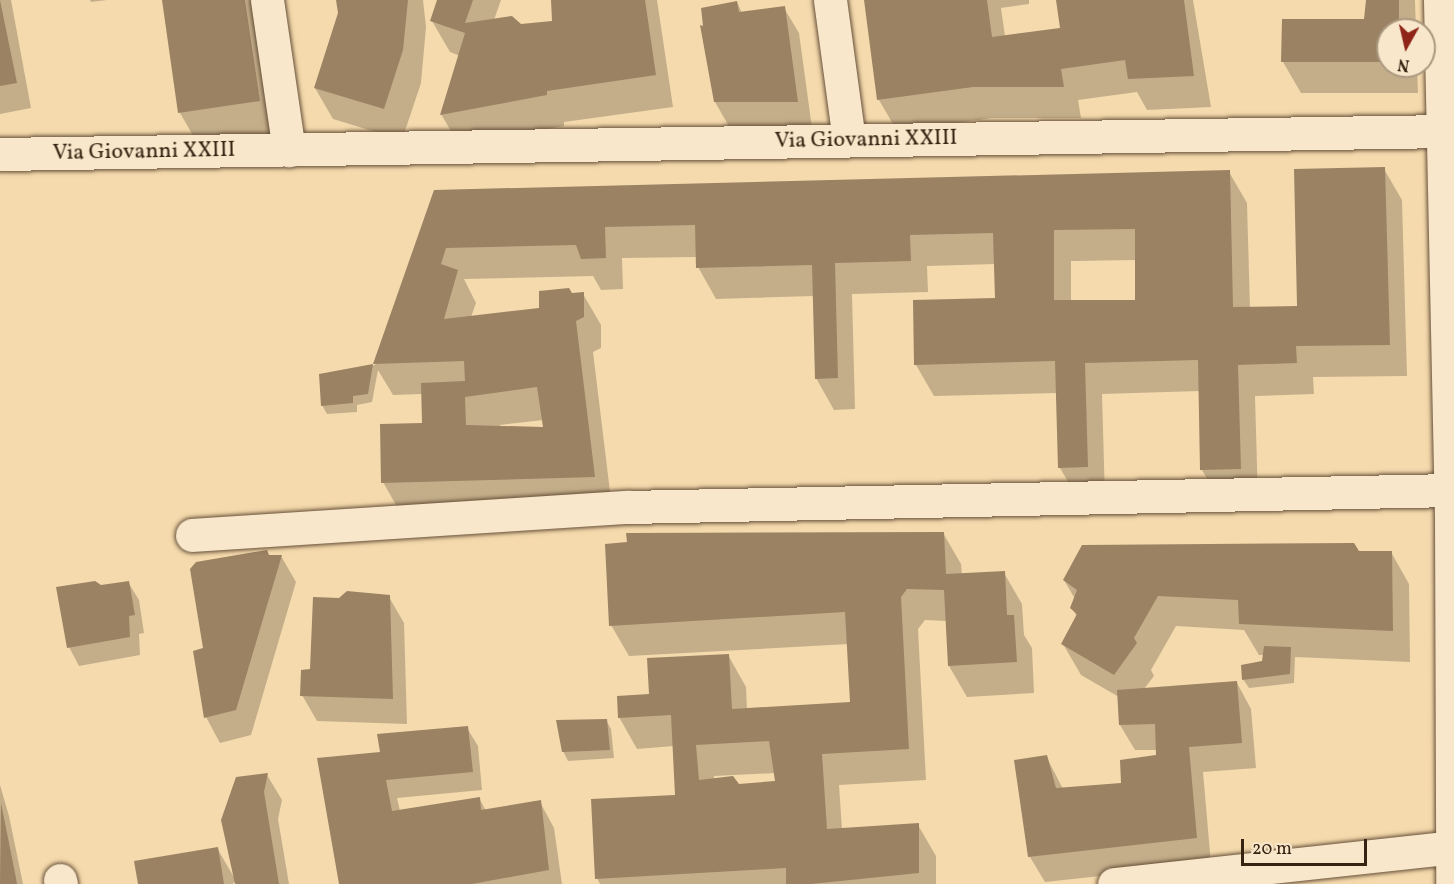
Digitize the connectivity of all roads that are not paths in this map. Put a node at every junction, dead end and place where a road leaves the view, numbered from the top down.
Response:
1 (267, 0) edge
2 (830, 0) edge
3 (1440, 0) edge
4 (1443, 131) junction
5 (849, 140) junction
6 (289, 150) junction
7 (0, 154) edge
8 (1451, 359) edge
9 (1451, 490) junction
10 (192, 535) dead end
11 (1452, 847) junction
12 (1114, 884) edge
13 (1452, 884) edge

1 - 6 street
2 - 5 street
3 - 4 street
4 - 5 street, Via Giovanni XXIII
4 - 8 street
5 - 6 street, Via Giovanni XXIII
6 - 7 street, Via Giovanni XXIII
8 - 9 street
9 - 10 street
9 - 11 street
11 - 12 street
11 - 13 street

